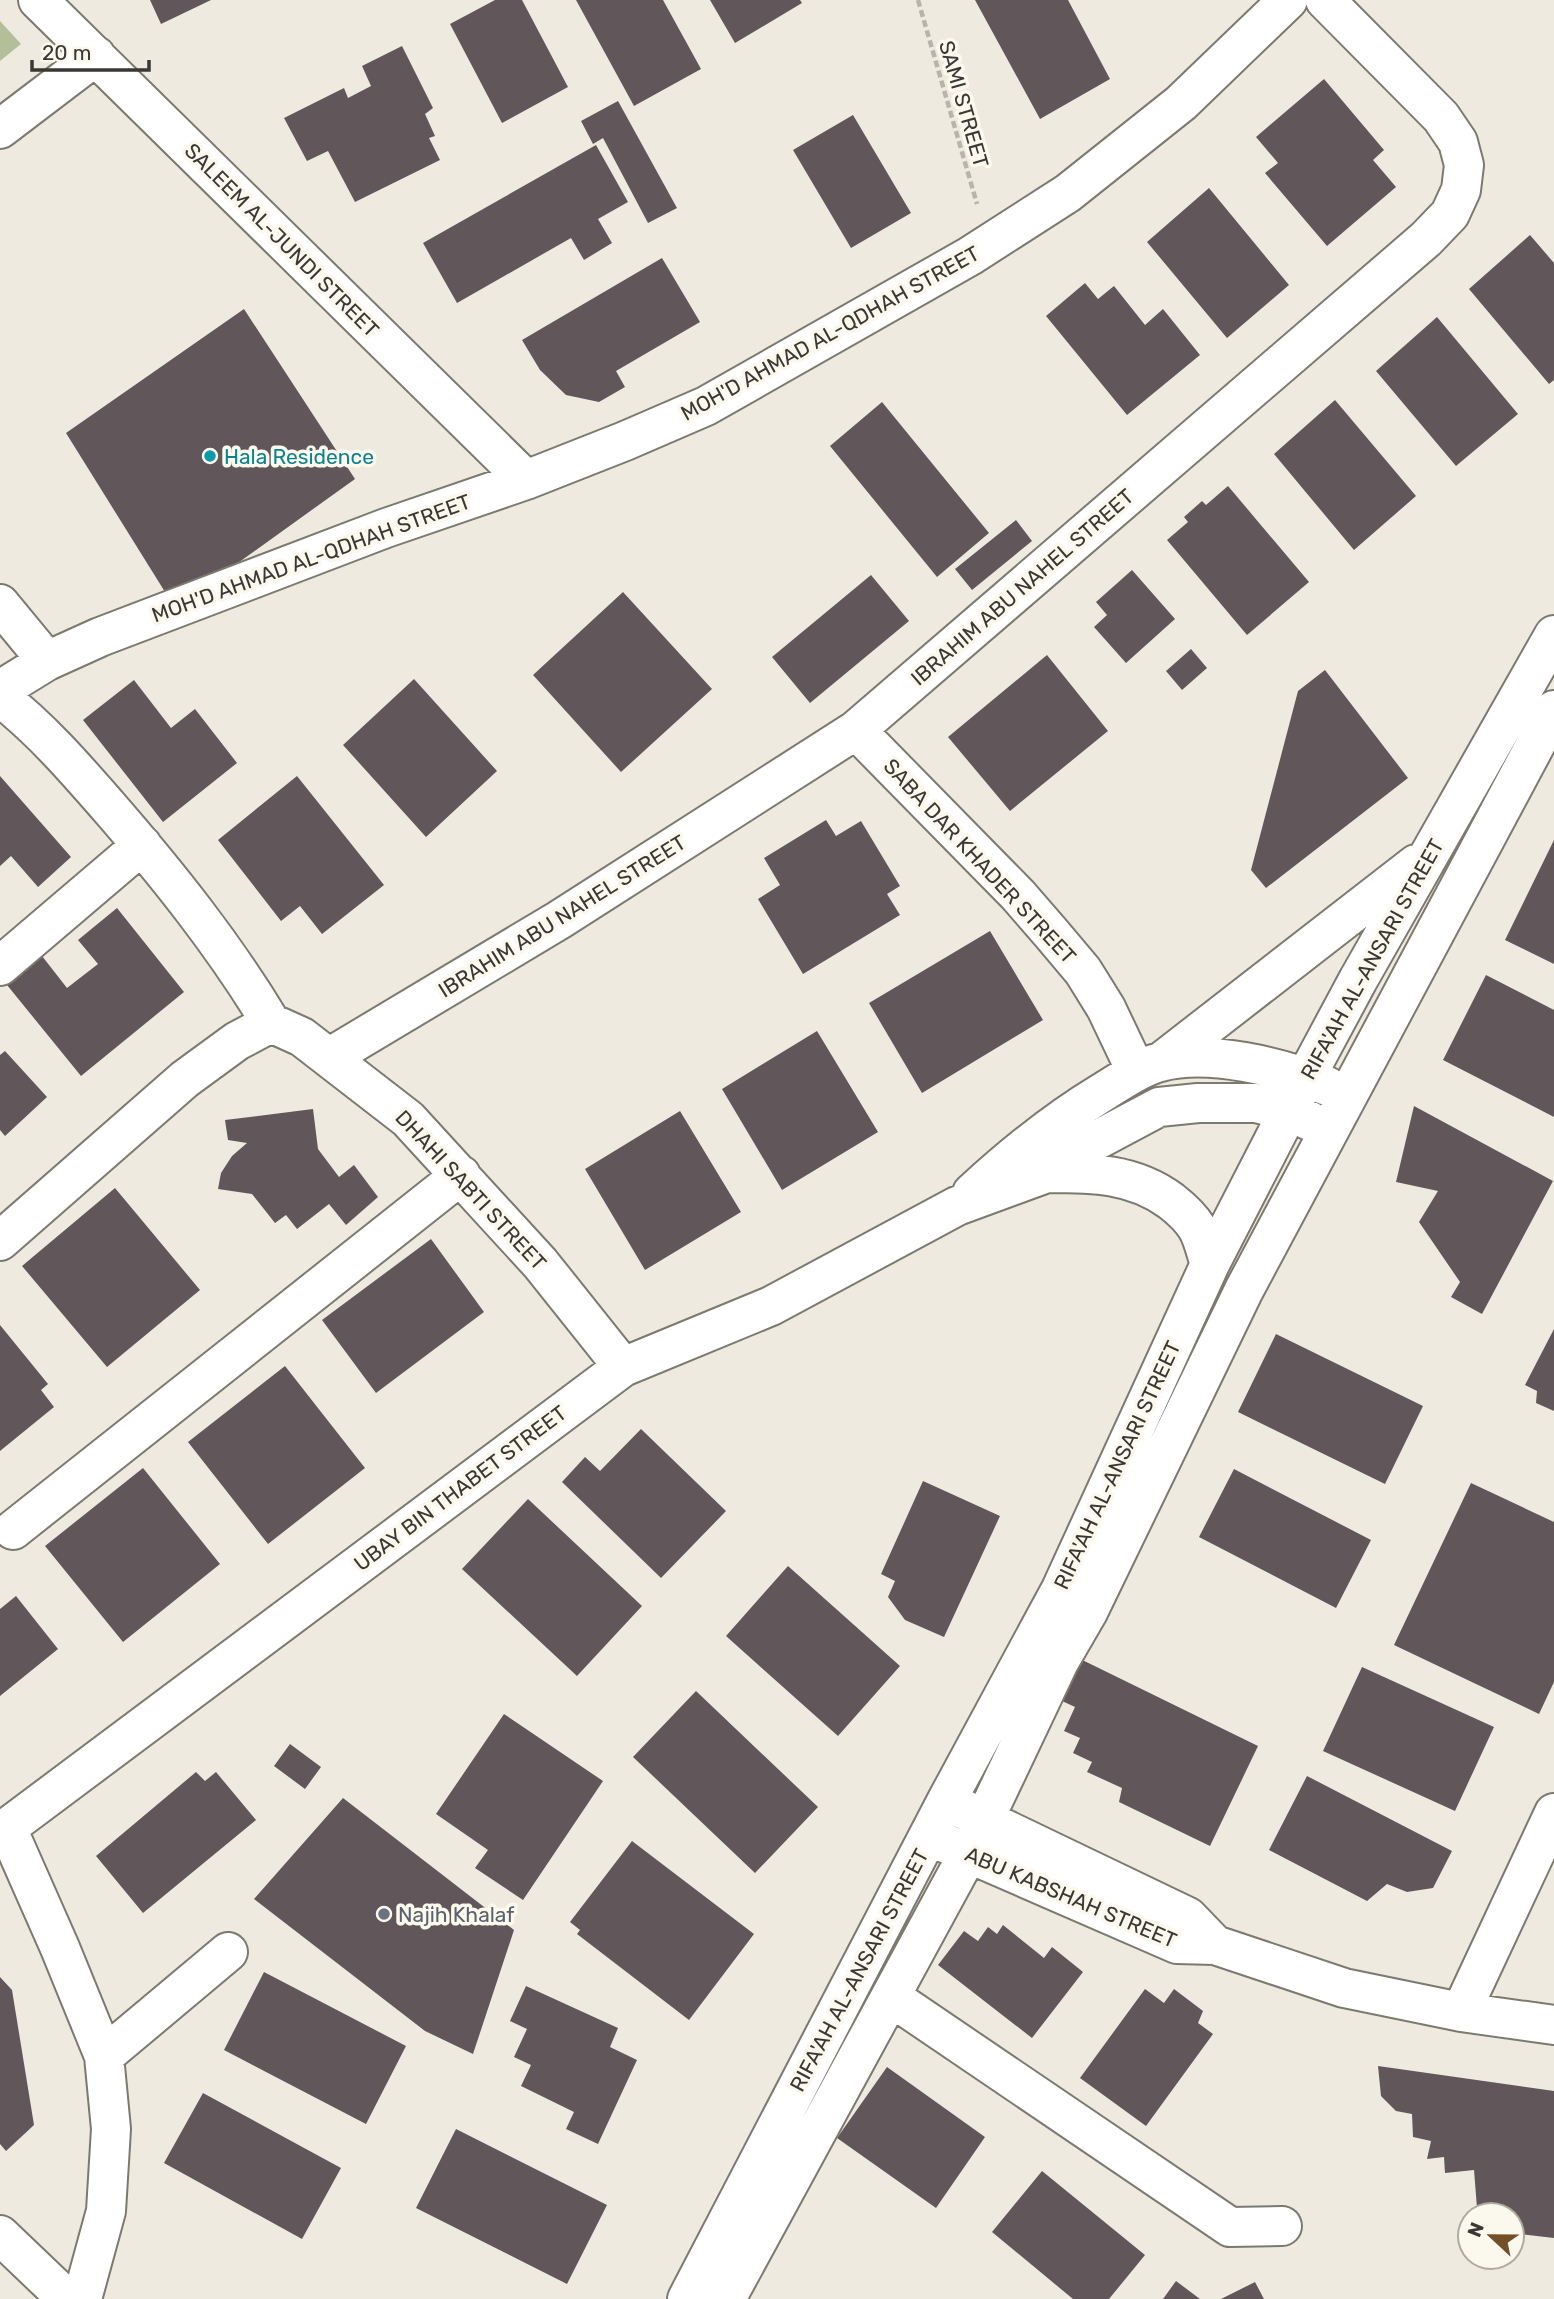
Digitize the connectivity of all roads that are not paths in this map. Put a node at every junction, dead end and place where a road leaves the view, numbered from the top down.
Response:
1 (38, 0) edge
2 (1288, 0) edge
3 (1325, 0) edge
4 (96, 56) junction
5 (0, 130) edge
6 (526, 480) junction
7 (0, 604) edge
8 (1554, 635) edge
9 (47, 661) junction
10 (0, 690) edge
11 (0, 696) edge
12 (1554, 710) edge
13 (856, 730) junction
14 (142, 845) junction
15 (1431, 852) junction
16 (0, 966) edge
17 (271, 1023) junction
18 (330, 1057) junction
19 (1148, 1066) junction
20 (1306, 1077) junction
21 (1347, 1094) junction
22 (1289, 1111) junction
23 (1328, 1129) junction
24 (1047, 1173) junction
25 (461, 1175) junction
26 (957, 1206) junction
27 (0, 1241) edge
28 (1210, 1264) junction
29 (623, 1367) junction
30 (13, 1530) dead end
31 (947, 1800) junction
32 (1554, 1813) edge
33 (985, 1820) junction
34 (3, 1830) edge
35 (930, 1835) junction
36 (968, 1854) junction
37 (1215, 1945) junction
38 (228, 1952) dead end
39 (891, 1997) junction
40 (1461, 2012) junction
41 (1554, 2025) edge
42 (104, 2056) junction
43 (1282, 2225) dead end
44 (0, 2235) edge
45 (67, 2299) edge
46 (82, 2299) edge
47 (687, 2299) edge
48 (726, 2299) edge

1 - 4 street, SALEEM AL-JUNDI STREET
2 - 6 street, MOH'D AHMAD AL-QDHAH STREET
3 - 13 street, IBRAHIM ABU NAHEL STREET
4 - 5 street
4 - 6 street, SALEEM AL-JUNDI STREET
6 - 9 street, MOH'D AHMAD AL-QDHAH STREET
7 - 9 street
8 - 15 street, RIFA'AH AL-ANSARI STREET
9 - 10 street, MOH'D AHMAD AL-QDHAH STREET
11 - 14 street
12 - 21 street, RIFA'AH AL-ANSARI STREET
13 - 18 street, IBRAHIM ABU NAHEL STREET
13 - 19 street, SABA DAR KHADER STREET
14 - 16 street
14 - 17 street
15 - 19 street
15 - 20 street, RIFA'AH AL-ANSARI STREET
17 - 18 street, DHAHI SABTI STREET
17 - 27 street
18 - 25 street, DHAHI SABTI STREET
19 - 20 street, UBAY BIN THABET STREET
19 - 26 street, UBAY BIN THABET STREET
20 - 21 street, UBAY BIN THABET STREET
20 - 22 street, RIFA'AH AL-ANSARI STREET
21 - 23 street, RIFA'AH AL-ANSARI STREET
22 - 23 street, UBAY BIN THABET STREET
22 - 24 street, UBAY BIN THABET STREET
22 - 28 street, RIFA'AH AL-ANSARI STREET
23 - 33 street, RIFA'AH AL-ANSARI STREET
24 - 26 street, UBAY BIN THABET STREET
24 - 28 street
25 - 29 street, DHAHI SABTI STREET
25 - 30 street
26 - 29 street, UBAY BIN THABET STREET
28 - 31 street, RIFA'AH AL-ANSARI STREET
29 - 34 street, UBAY BIN THABET STREET
31 - 33 street, ABU KABSHAH STREET
31 - 35 street, RIFA'AH AL-ANSARI STREET
32 - 40 street
33 - 36 street, RIFA'AH AL-ANSARI STREET
33 - 37 street, ABU KABSHAH STREET
34 - 42 street
35 - 36 street, ABU KABSHAH STREET
35 - 47 street, RIFA'AH AL-ANSARI STREET
36 - 37 street, ABU KABSHAH STREET
36 - 39 street, RIFA'AH AL-ANSARI STREET
37 - 40 street, ABU KABSHAH STREET
38 - 42 street
39 - 43 street
39 - 48 street, RIFA'AH AL-ANSARI STREET
40 - 41 street, ABU KABSHAH STREET
42 - 46 street
44 - 45 street

